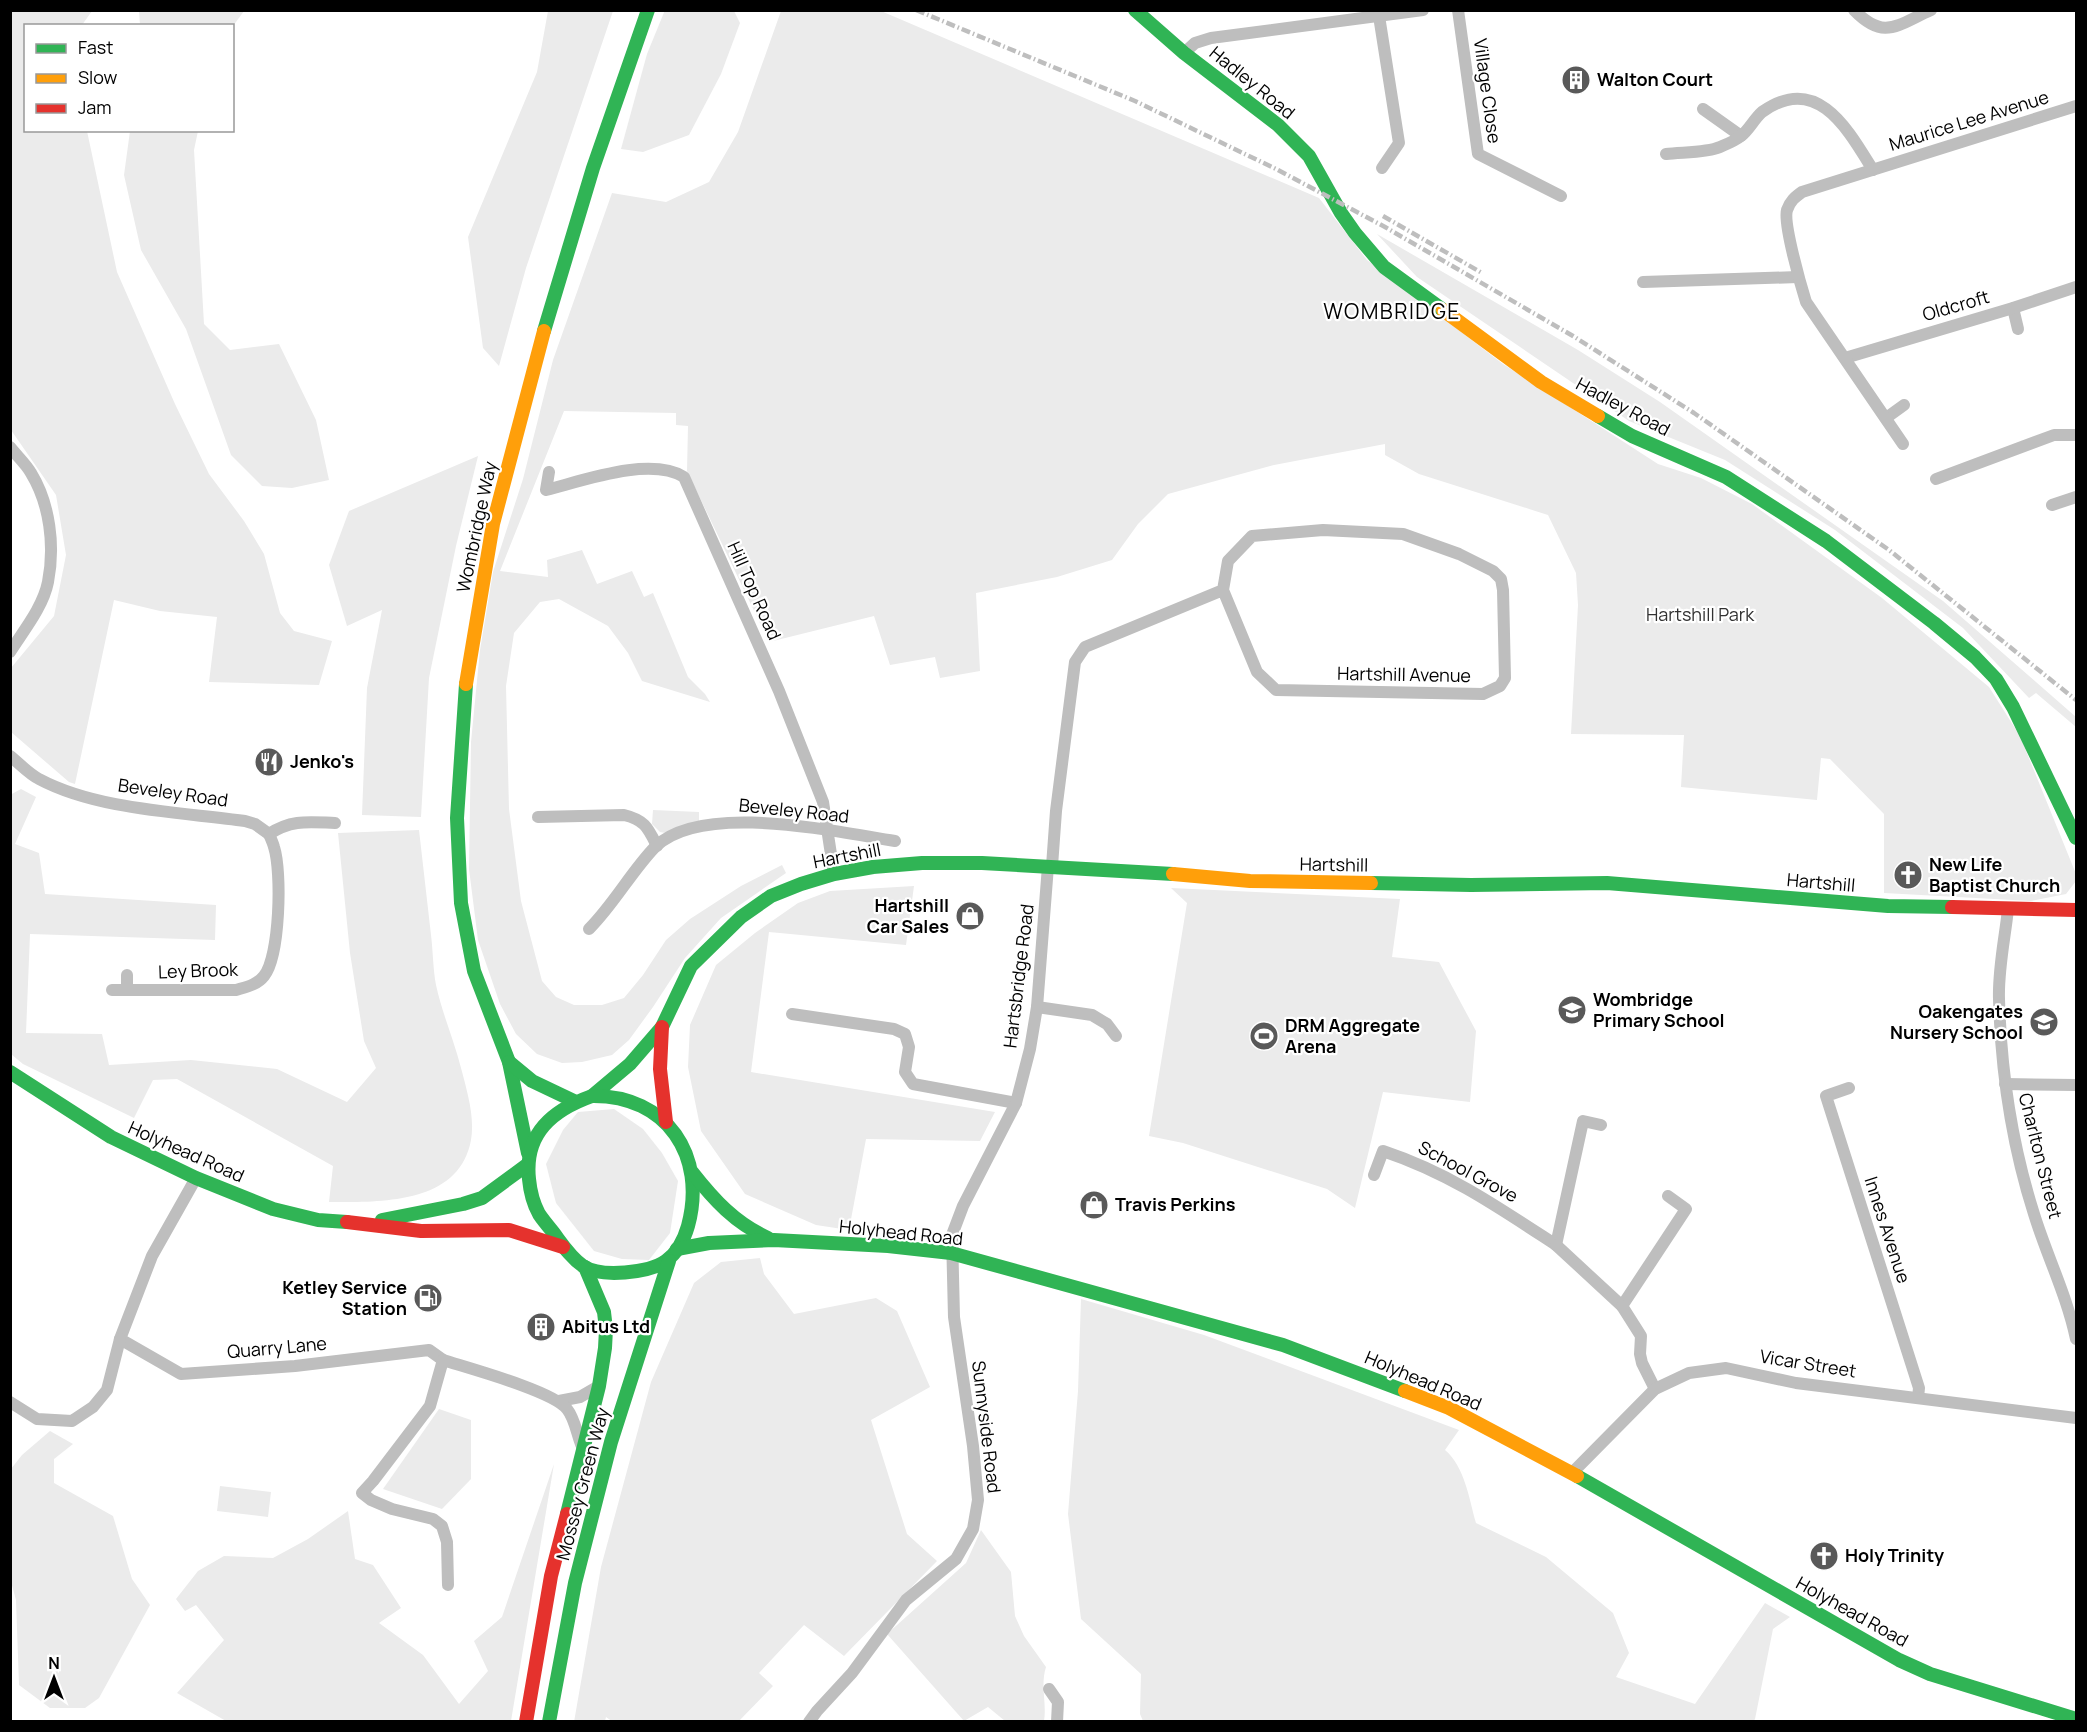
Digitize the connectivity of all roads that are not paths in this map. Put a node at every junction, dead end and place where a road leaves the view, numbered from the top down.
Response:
1 (648, 10) edge
2 (1135, 10) edge
3 (1423, 10) edge
4 (1458, 10) edge
5 (1854, 10) edge
6 (1931, 10) edge
7 (1384, 14) edge
8 (1184, 53) junction
9 (2076, 106) edge
10 (1703, 110) dead end
11 (1741, 136) junction
12 (1666, 154) dead end
13 (1382, 168) dead end
14 (1873, 170) junction
15 (1561, 196) dead end
16 (1797, 278) junction
17 (1643, 282) dead end
18 (2076, 287) edge
19 (2013, 309) junction
20 (2018, 329) dead end
21 (1845, 358) junction
22 (1904, 405) dead end
23 (1886, 418) junction
24 (2076, 435) edge
25 (1903, 444) dead end
26 (10, 447) edge
27 (549, 472) dead end
28 (1936, 479) dead end
29 (2076, 497) edge
30 (2052, 505) dead end
31 (1223, 590) junction
32 (10, 652) edge
33 (10, 756) edge
34 (538, 817) dead end
35 (335, 823) dead end
36 (829, 831) junction
37 (269, 834) junction
38 (2076, 838) edge
39 (896, 841) dead end
40 (657, 846) junction
41 (1050, 866) junction
42 (834, 874) junction
43 (2008, 909) junction
44 (2076, 910) edge
45 (589, 929) dead end
46 (127, 975) dead end
47 (112, 990) dead end
48 (127, 990) junction
49 (1036, 1007) junction
50 (792, 1014) dead end
51 (662, 1027) junction
52 (1116, 1036) dead end
53 (509, 1062) junction
54 (10, 1072) edge
55 (2005, 1084) junction
56 (2076, 1085) edge
57 (1849, 1088) dead end
58 (592, 1095) junction
59 (574, 1101) junction
60 (1016, 1103) junction
61 (666, 1122) junction
62 (1601, 1125) dead end
63 (528, 1159) junction
64 (692, 1172) junction
65 (1374, 1175) dead end
66 (196, 1178) junction
67 (1668, 1196) dead end
68 (363, 1223) junction
69 (774, 1240) junction
70 (1556, 1245) junction
71 (564, 1246) junction
72 (951, 1253) junction
73 (673, 1255) junction
74 (585, 1268) junction
75 (1622, 1306) junction
76 (120, 1339) junction
77 (2076, 1339) edge
78 (443, 1360) junction
79 (599, 1386) junction
80 (1655, 1389) junction
81 (1918, 1398) junction
82 (559, 1401) junction
83 (10, 1402) edge
84 (2076, 1418) edge
85 (584, 1452) junction
86 (1572, 1473) junction
87 (448, 1585) dead end
88 (1049, 1689) dead end
89 (2076, 1719) edge
90 (526, 1722) edge
91 (549, 1722) edge
92 (809, 1722) edge
93 (1057, 1722) edge

1 - 53 street, Wombridge Way
2 - 8 street, Hadley Road
3 - 7 street
4 - 15 street, Village Close
5 - 6 street
7 - 8 street
7 - 13 street
8 - 38 street, Hadley Road
9 - 14 street, Maurice Lee Avenue
10 - 11 street
11 - 12 street
11 - 14 street
14 - 16 street
16 - 17 street
16 - 21 street
18 - 19 street, Oldcroft
19 - 20 street
19 - 21 street, Oldcroft
21 - 23 street
22 - 23 street
23 - 25 street
24 - 28 street
26 - 32 street
27 - 36 street, Hill Top Road
29 - 30 street
31 - 31 street, Hartshill Avenue
31 - 41 street
33 - 37 street, Beveley Road
34 - 40 street
35 - 37 street
36 - 39 street, Beveley Road
36 - 40 street, Beveley Road
36 - 42 street, Hill Top Road
37 - 48 street, Ley Brook
40 - 45 street, Beveley Road
41 - 42 street, Hartshill
41 - 43 street, Hartshill
41 - 49 street, Hartsbridge Road
42 - 51 street, Hartshill
43 - 44 street, Hartshill
43 - 55 street, Charlton Street
46 - 48 street
47 - 48 street, Ley Brook
49 - 52 street
49 - 60 street, Hartsbridge Road
50 - 60 street
51 - 58 street, Hartshill
51 - 61 street, Hartshill
53 - 59 street, Wombridge Way
53 - 63 street, Wombridge Way
54 - 66 street, Holyhead Road
55 - 56 street, Charlton Street
55 - 77 street, Charlton Street
57 - 81 street, Innes Avenue
58 - 59 street
58 - 61 street
59 - 63 street
60 - 72 street, Hartsbridge Road
61 - 64 street
62 - 70 street
63 - 68 street
63 - 71 street
64 - 69 street, Holyhead Road
64 - 73 street
65 - 70 street, School Grove
66 - 68 street, Holyhead Road
66 - 76 street
67 - 75 street
68 - 71 street
69 - 72 street, Holyhead Road
69 - 73 street, Holyhead Road
70 - 75 street, School Grove
71 - 74 street
72 - 86 street, Holyhead Road
72 - 92 street, Sunnyside Road
73 - 74 street
73 - 91 street, Mossey Green Way
74 - 79 street, Mossey Green Way
75 - 80 street, School Grove
76 - 78 street, Quarry Lane
76 - 83 street
78 - 82 street, Quarry Lane
78 - 87 street
79 - 82 street
79 - 85 street, Mossey Green Way
80 - 81 street, Vicar Street
80 - 86 street, Vicar Street
81 - 84 street, Vicar Street
82 - 85 street
85 - 90 street, Mossey Green Way
86 - 89 street, Holyhead Road
88 - 93 street

